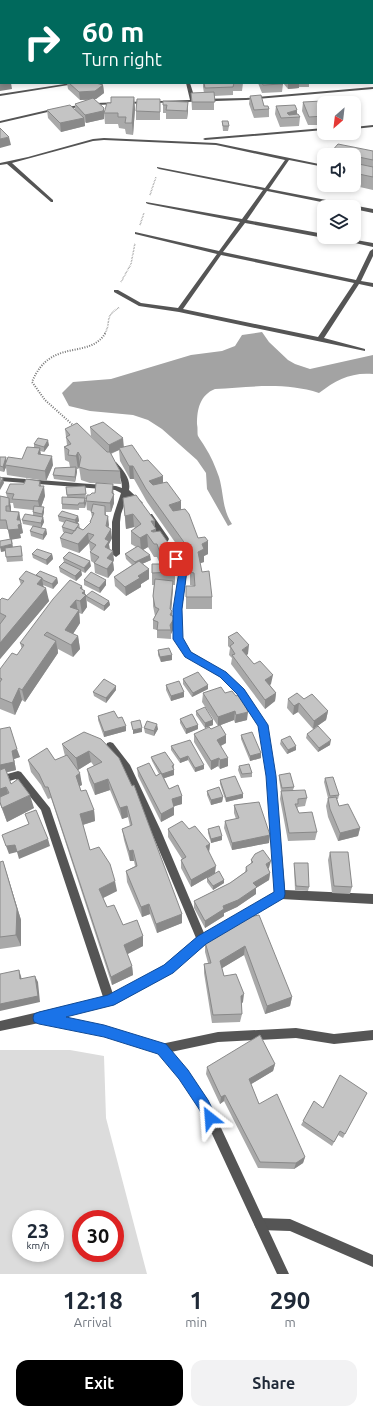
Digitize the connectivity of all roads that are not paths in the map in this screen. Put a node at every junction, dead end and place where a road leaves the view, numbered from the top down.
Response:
1 (72, 84) edge
2 (188, 84) edge
3 (373, 88) edge
4 (0, 95) edge
5 (193, 101) junction
6 (0, 122) edge
7 (373, 126) edge
8 (361, 127) edge
9 (317, 130) edge
10 (174, 142) junction
11 (288, 159) junction
12 (8, 162) junction
13 (0, 164) edge
14 (317, 165) edge
15 (158, 168) road end
16 (267, 189) junction
17 (320, 200) edge
18 (51, 201) dead end
19 (148, 203) road end
20 (361, 208) edge
21 (373, 211) edge
22 (244, 220) junction
23 (137, 233) road end
24 (317, 235) edge
25 (361, 243) edge
26 (373, 245) edge
27 (373, 252) edge
28 (220, 253) junction
29 (358, 281) junction
30 (373, 285) edge
31 (116, 291) road end
32 (179, 310) junction
33 (320, 339) junction
34 (363, 350) dead end
35 (111, 461) edge
36 (0, 479) edge
37 (126, 492) junction
38 (116, 554) dead end
39 (110, 746) edge
40 (0, 780) edge
41 (280, 894) junction
42 (373, 899) edge
43 (202, 940) junction
44 (110, 1001) junction
45 (39, 1018) junction
46 (0, 1026) edge
47 (373, 1035) edge
48 (161, 1048) junction
49 (260, 1224) junction
50 (373, 1261) edge
51 (283, 1274) edge

1 - 4 street
2 - 5 street
3 - 5 street
5 - 6 street
7 - 8 street
9 - 10 street
10 - 11 street
10 - 12 street
11 - 14 street
11 - 16 street
12 - 13 street
12 - 18 street
15 - 16 street
16 - 17 street
16 - 22 street
19 - 22 street
20 - 21 street
22 - 24 street
22 - 28 street
23 - 28 street
25 - 26 street
27 - 29 street
28 - 29 street
28 - 32 street
29 - 30 street
29 - 33 street
31 - 32 street
32 - 33 street
33 - 34 street
35 - 37 street
36 - 37 street
37 - 38 street
37 - 41 street
39 - 43 street
40 - 44 street
41 - 42 street
41 - 43 street
43 - 44 street
44 - 45 street
45 - 46 street
45 - 48 street
47 - 48 street
48 - 49 street
49 - 50 street
49 - 51 street

